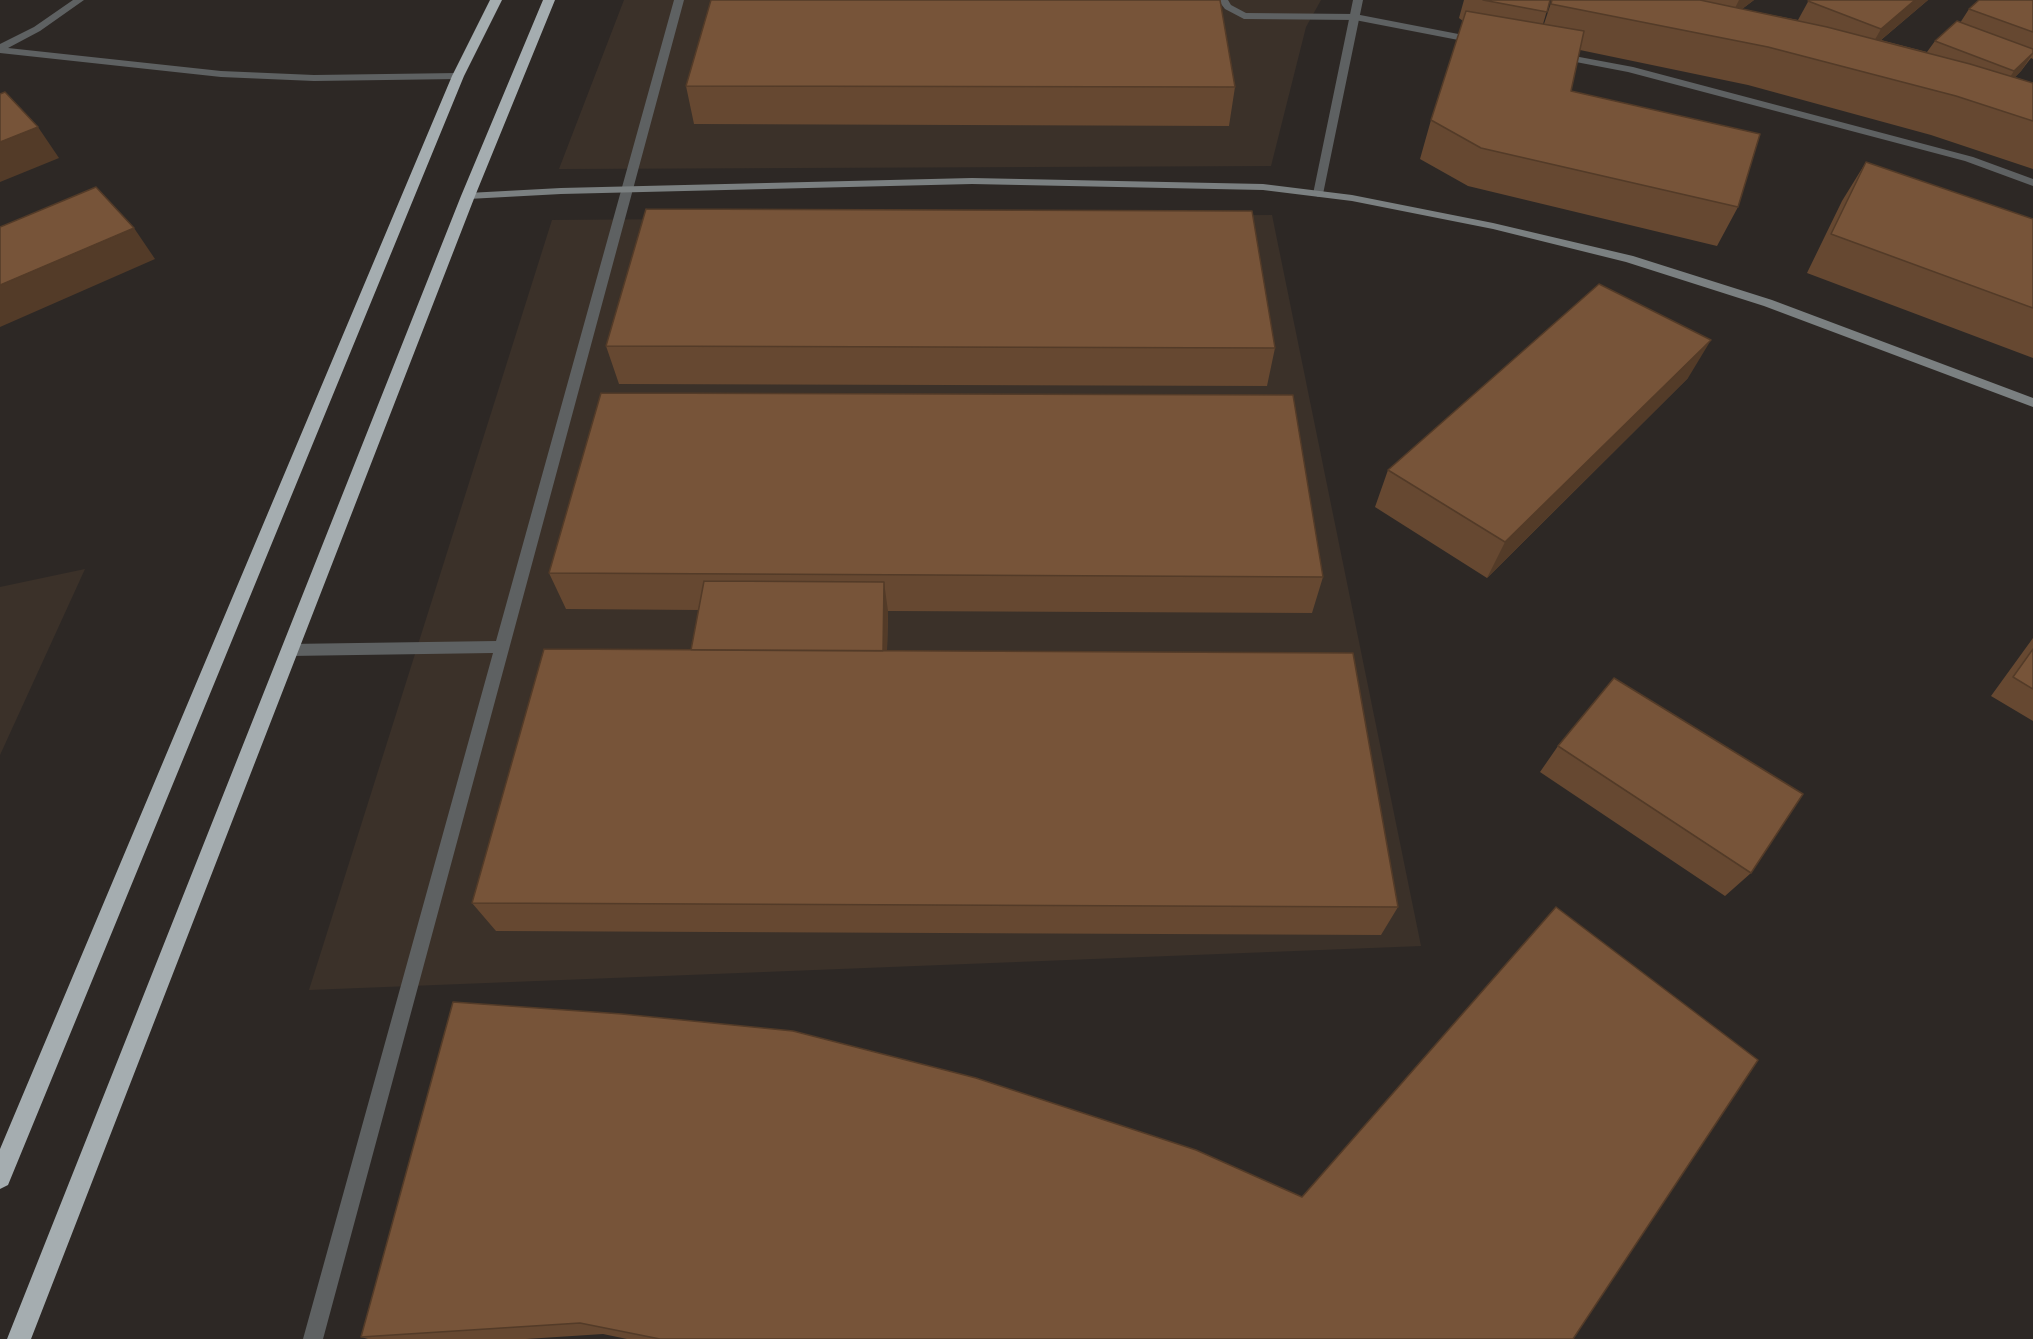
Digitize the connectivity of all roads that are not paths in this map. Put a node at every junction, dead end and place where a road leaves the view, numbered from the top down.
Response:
1 (79, 0) edge
2 (496, 0) edge
3 (549, 0) edge
4 (679, 0) edge
5 (1223, 0) edge
6 (1358, 0) edge
7 (1355, 17) junction
8 (1492, 43) edge
9 (0, 49) edge
10 (1549, 54) edge
11 (458, 76) junction
12 (2033, 183) edge
13 (627, 189) junction
14 (1318, 194) junction
15 (468, 196) junction
16 (2033, 403) edge
17 (502, 647) junction
18 (290, 650) junction
19 (0, 1177) edge
20 (19, 1339) edge
21 (313, 1339) edge

1 - 9 street
2 - 11 highway
3 - 15 highway
4 - 13 street
5 - 7 street
6 - 7 street
7 - 8 street
7 - 14 street
9 - 11 street
10 - 12 street
11 - 19 highway
13 - 14 street
13 - 15 street
13 - 17 street
14 - 16 street
15 - 18 highway
17 - 18 street
17 - 21 street
18 - 20 highway

